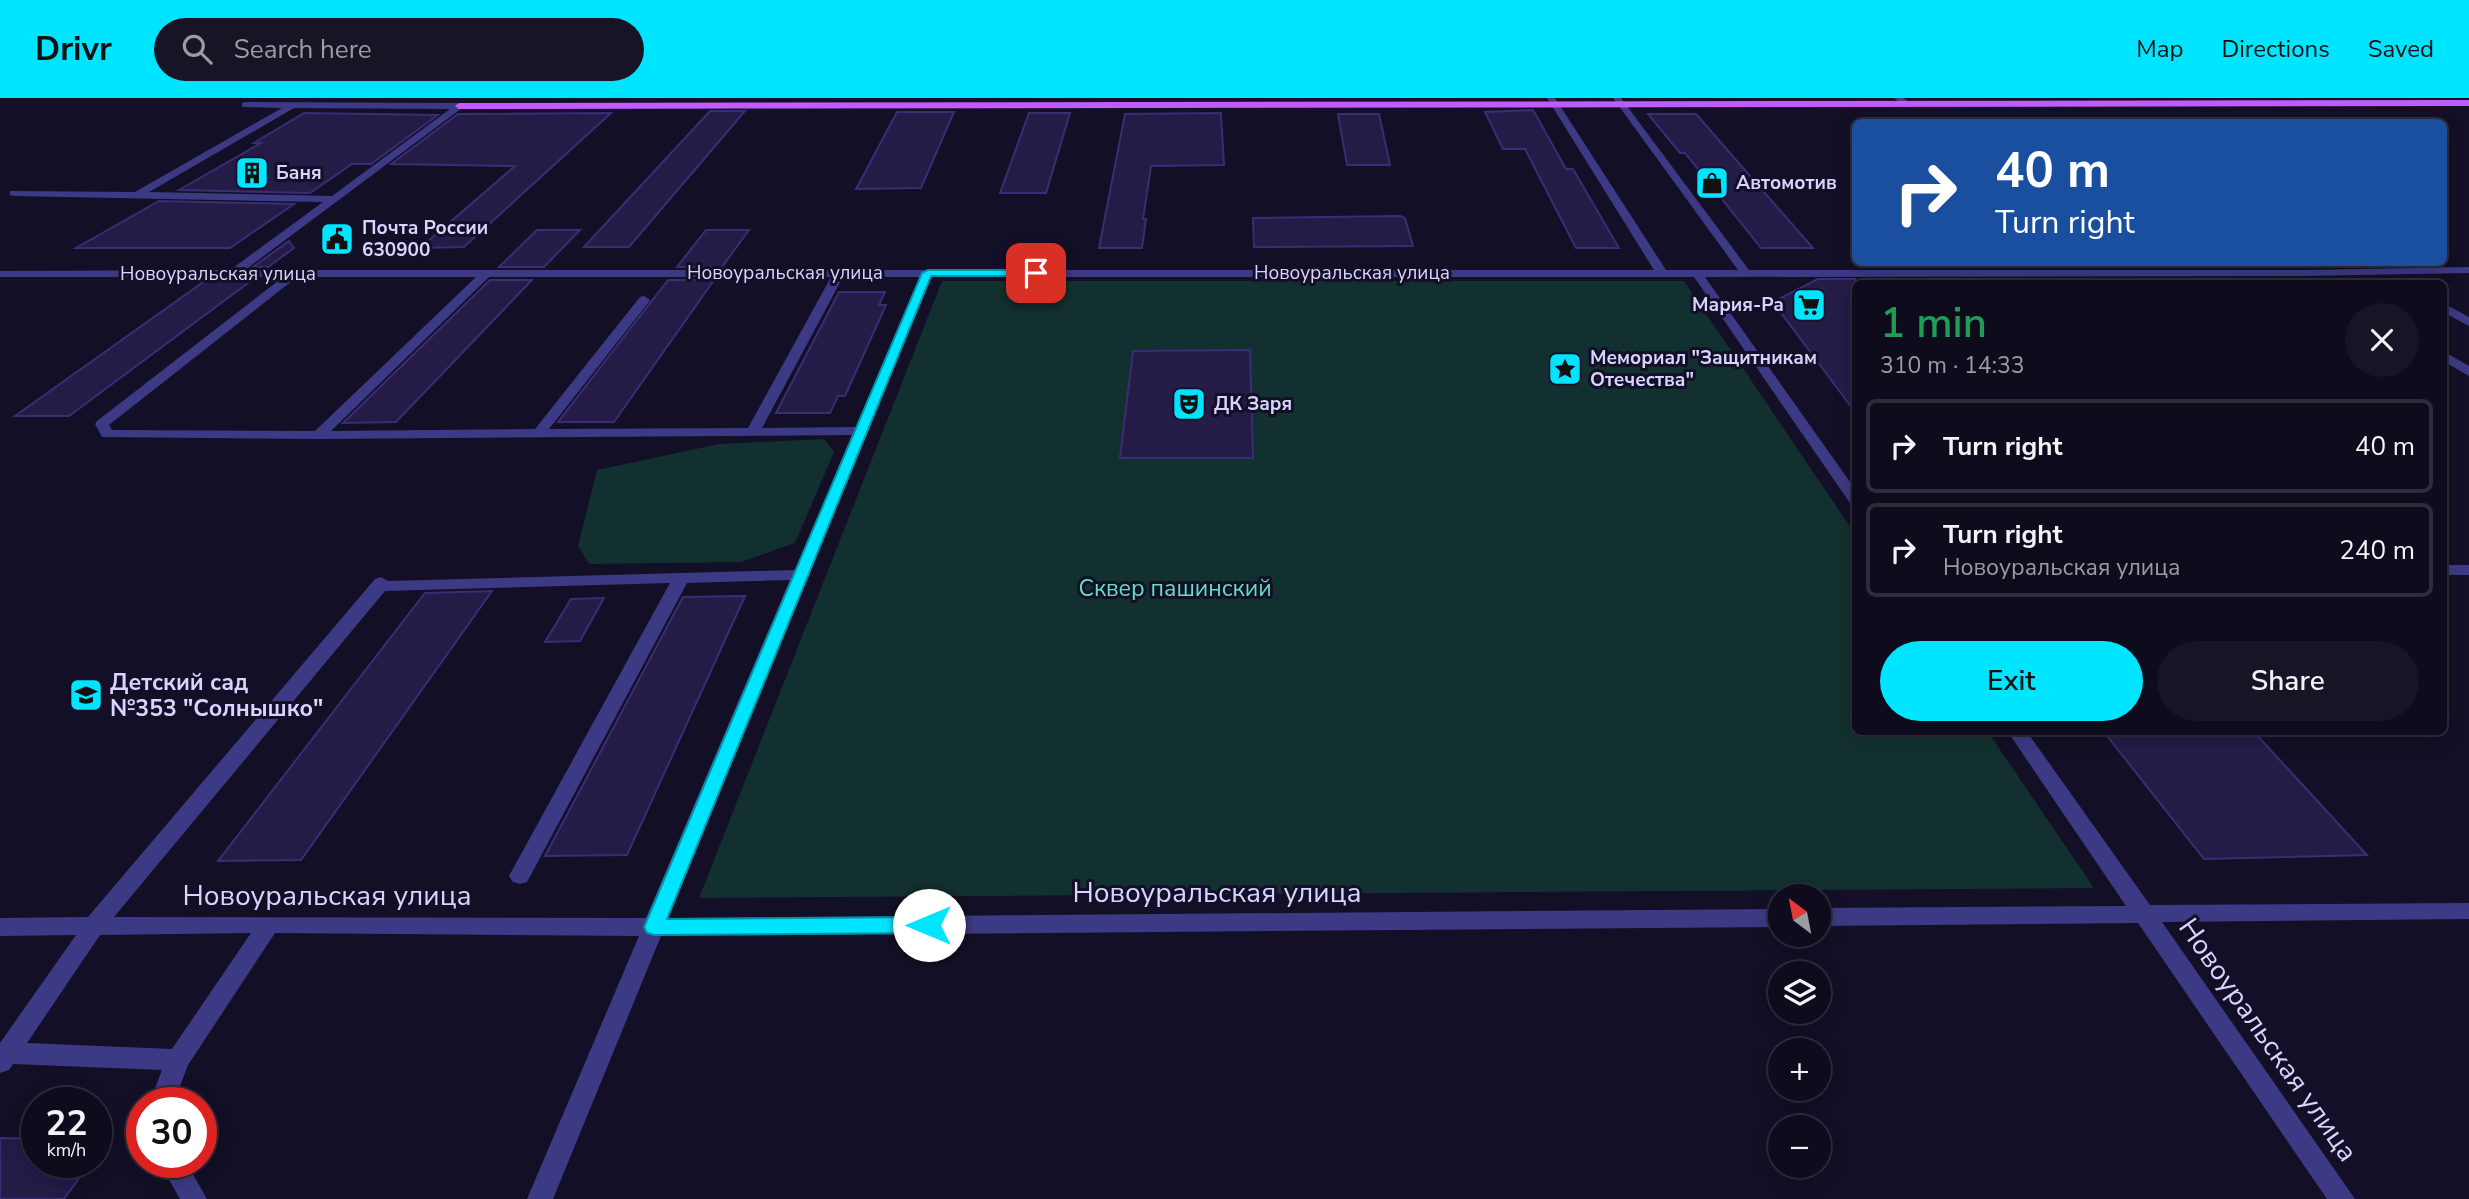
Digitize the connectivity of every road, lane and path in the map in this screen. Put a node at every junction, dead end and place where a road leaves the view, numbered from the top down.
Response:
1 (1898, 98) edge
2 (1554, 102) edge
3 (1620, 102) edge
4 (2469, 103) edge
5 (245, 105) dead end
6 (293, 105) junction
7 (1908, 105) junction
8 (459, 106) junction
9 (14, 193) dead end
10 (138, 194) junction
11 (334, 199) junction
12 (2469, 270) edge
13 (2384, 271) junction
14 (2318, 272) junction
15 (839, 273) junction
16 (928, 273) junction
17 (1662, 273) junction
18 (1697, 273) junction
19 (1746, 273) junction
20 (1977, 273) junction
21 (2151, 273) junction
22 (0, 274) edge
23 (233, 274) junction
24 (294, 274) junction
25 (486, 274) junction
26 (1984, 280) edge
27 (2160, 280) edge
28 (2329, 280) edge
29 (2398, 280) edge
30 (644, 300) dead end
31 (2447, 309) edge
32 (2469, 323) edge
33 (2447, 358) edge
34 (2469, 372) edge
35 (862, 430) junction
36 (753, 431) junction
37 (539, 433) junction
38 (318, 435) junction
39 (1852, 496) edge
40 (2447, 570) edge
41 (2469, 570) edge
42 (801, 575) junction
43 (682, 577) junction
44 (2019, 735) edge
45 (520, 876) dead end
46 (2469, 911) edge
47 (2145, 915) junction
48 (1768, 918) edge
49 (1831, 918) edge
50 (269, 924) junction
51 (94, 926) junction
52 (654, 927) junction
53 (0, 928) edge
54 (4, 1058) edge
55 (178, 1060) junction
56 (168, 1087) edge
57 (182, 1178) edge
58 (194, 1199) edge
59 (540, 1199) edge
60 (2342, 1199) edge

1 - 7 street
2 - 3 main road
2 - 8 main road
2 - 17 street
3 - 7 main road
3 - 19 street
4 - 7 main road
5 - 6 street
6 - 8 street
6 - 10 street
8 - 11 street
9 - 10 street
10 - 11 street
11 - 23 street
12 - 13 street, Новоуральская улица
13 - 14 street, Новоуральская улица
13 - 29 street
14 - 21 street, Новоуральская улица
14 - 28 street
15 - 16 street, Новоуральская улица
15 - 25 street, Новоуральская улица
15 - 36 street
16 - 17 street, Новоуральская улица
16 - 35 street
17 - 18 street, Новоуральская улица
18 - 19 street, Новоуральская улица
18 - 39 street
19 - 20 street, Новоуральская улица
20 - 21 street, Новоуральская улица
20 - 26 street
21 - 27 street
22 - 23 street, Новоуральская улица
23 - 24 street, Новоуральская улица
24 - 25 street, Новоуральская улица
24 - 38 street
25 - 38 street
30 - 37 street
31 - 32 street
33 - 34 street
35 - 36 street
35 - 42 street
36 - 37 street
37 - 38 street
40 - 41 street
42 - 43 street
42 - 52 street
43 - 45 street
43 - 51 street
44 - 47 street, Новоуральская улица
46 - 47 street, Новоуральская улица
47 - 49 street, Новоуральская улица
47 - 60 street, Новоуральская улица
48 - 52 street, Новоуральская улица
50 - 51 street, Новоуральская улица
50 - 52 street, Новоуральская улица
50 - 55 street
51 - 53 street, Новоуральская улица
51 - 54 street
52 - 59 street
54 - 55 street
55 - 56 street
57 - 58 street

